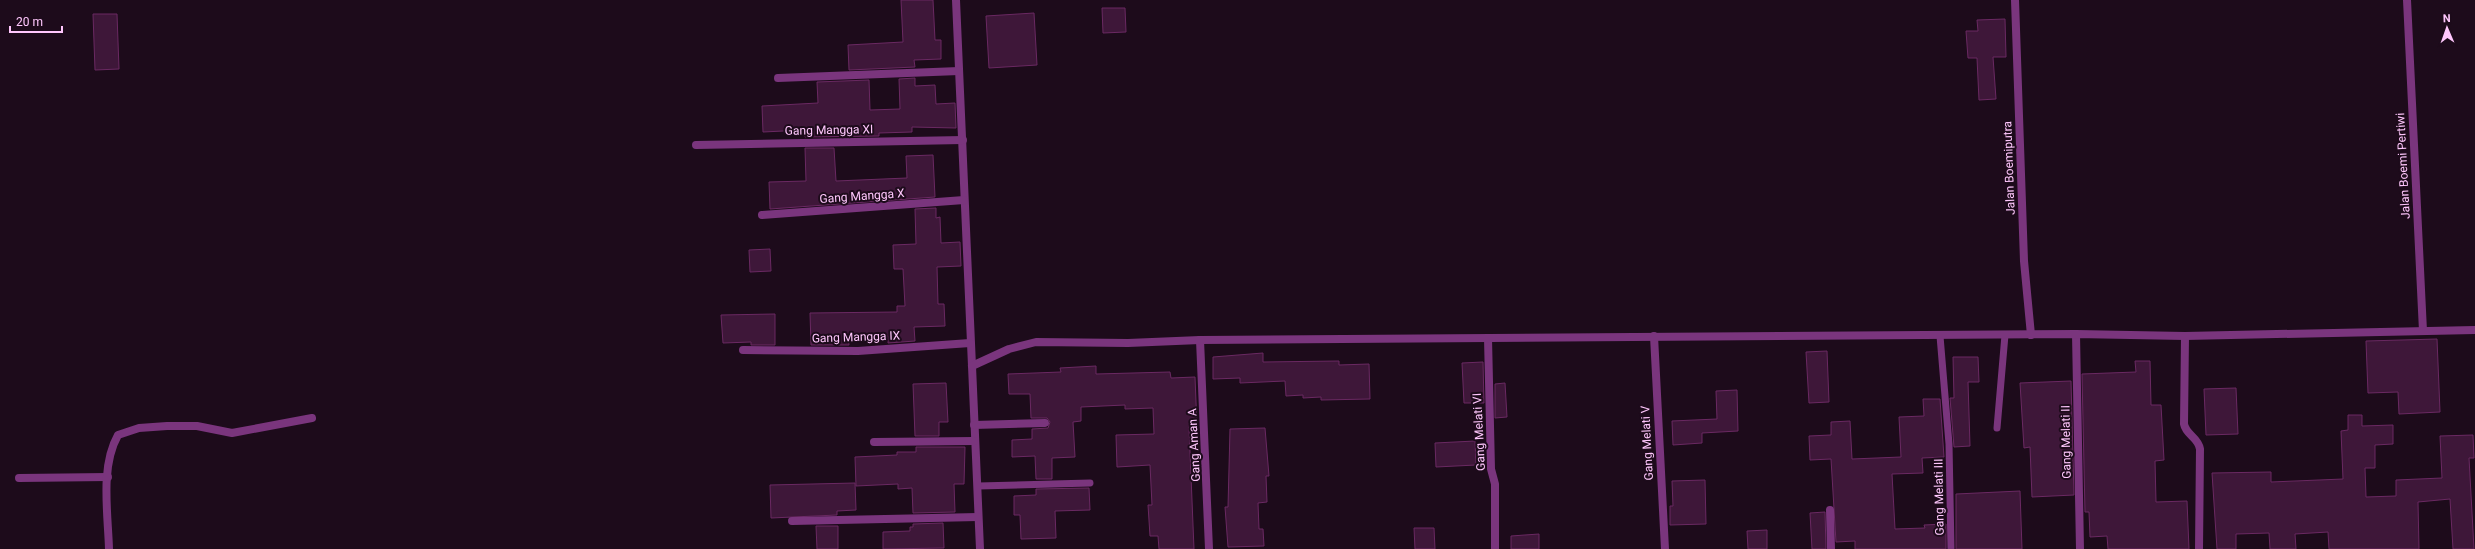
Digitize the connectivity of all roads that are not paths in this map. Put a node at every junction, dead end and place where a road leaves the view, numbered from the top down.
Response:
1 (956, 0) edge
2 (2014, 0) edge
3 (2407, 0) edge
4 (959, 71) junction
5 (778, 78) dead end
6 (963, 140) junction
7 (696, 145) dead end
8 (964, 200) junction
9 (762, 215) dead end
10 (2475, 330) edge
11 (2423, 331) junction
12 (2076, 334) junction
13 (2005, 335) junction
14 (2030, 335) junction
15 (1654, 336) junction
16 (1940, 336) junction
17 (2185, 336) junction
18 (1488, 338) junction
19 (1200, 340) junction
20 (970, 343) junction
21 (743, 350) dead end
22 (972, 366) junction
23 (312, 418) dead end
24 (1045, 423) dead end
25 (974, 425) junction
26 (1997, 428) dead end
27 (974, 441) junction
28 (874, 442) dead end
29 (108, 477) junction
30 (19, 478) dead end
31 (1090, 483) dead end
32 (978, 486) junction
33 (1830, 510) dead end
34 (978, 516) junction
35 (792, 521) dead end
36 (109, 549) edge
37 (980, 549) edge
38 (1209, 549) edge
39 (1495, 549) edge
40 (1665, 549) edge
41 (1831, 549) edge
42 (1951, 549) edge
43 (2080, 549) edge
44 (2200, 549) edge

1 - 4 street
2 - 14 street, Jalan Boemiputra
3 - 11 street, Jalan Boemi Pertiwi
4 - 5 street
4 - 6 street
6 - 7 street, Gang Mangga XI
6 - 8 street
8 - 9 street, Gang Mangga X
8 - 20 street
10 - 11 street
11 - 17 street
12 - 14 street
12 - 17 street
12 - 43 street, Gang Melati II
13 - 14 street
13 - 16 street
13 - 26 lane
15 - 16 street
15 - 18 street
15 - 40 street, Gang Melati V
16 - 42 lane, Gang Melati III
17 - 44 street
18 - 19 street
18 - 39 street, Gang Melati VI
19 - 22 street
19 - 38 street, Gang Aman A
20 - 21 street, Gang Mangga IX
20 - 22 street
22 - 25 street
23 - 29 street
24 - 25 street
25 - 27 street
27 - 28 street
27 - 32 street
29 - 30 street
29 - 36 street
31 - 32 lane
32 - 34 street
33 - 41 street
34 - 35 street
34 - 37 street

